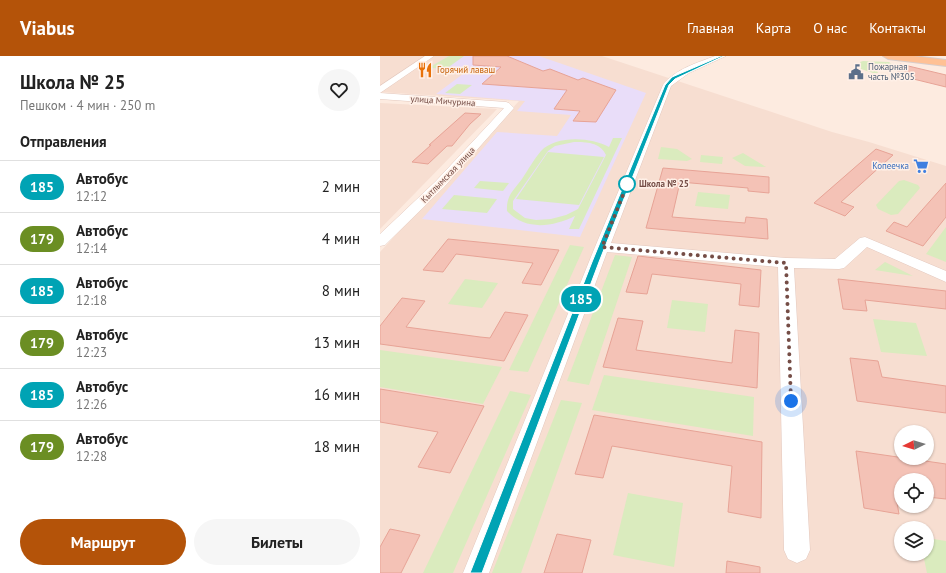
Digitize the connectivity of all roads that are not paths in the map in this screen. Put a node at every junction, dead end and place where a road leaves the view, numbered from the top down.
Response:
1 (430, 56) edge
2 (722, 56) edge
3 (888, 56) edge
4 (946, 63) edge
5 (380, 90) edge
6 (380, 96) edge
7 (506, 105) joint
8 (380, 242) edge
9 (602, 247) junction
10 (786, 263) junction
11 (946, 277) edge
12 (797, 550) dead end
13 (476, 573) edge

1 - 5 street
2 - 9 street
3 - 4 main road
6 - 7 street, улица Мичурина
7 - 8 street, Кытлымская улица
9 - 10 street
9 - 13 street
10 - 11 street
10 - 12 street

